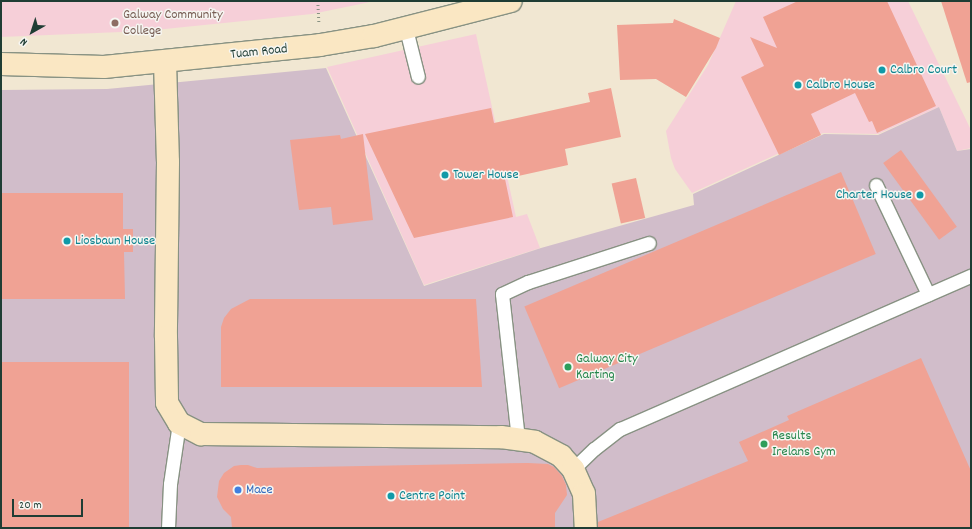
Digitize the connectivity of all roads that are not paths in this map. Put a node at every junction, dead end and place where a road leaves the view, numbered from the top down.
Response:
1 (512, 1) edge
2 (406, 29) junction
3 (166, 62) junction
4 (1, 64) edge
5 (418, 77) dead end
6 (876, 185) dead end
7 (649, 243) dead end
8 (971, 276) edge
9 (928, 294) junction
10 (179, 423) junction
11 (518, 439) junction
12 (573, 469) junction
13 (168, 528) edge
14 (586, 528) edge

1 - 2 street, Tuam Road
2 - 3 street, Tuam Road
2 - 5 lane
3 - 4 street, Tuam Road
3 - 10 street
6 - 9 lane
7 - 11 lane
8 - 9 lane
9 - 12 lane
10 - 11 street
10 - 13 lane
11 - 12 street
12 - 14 street

